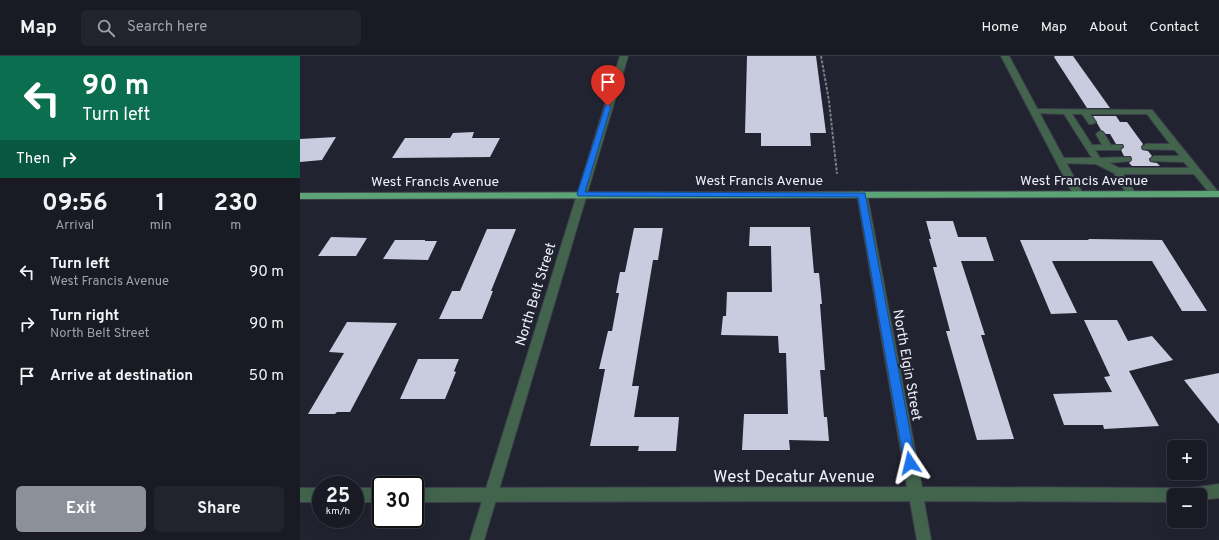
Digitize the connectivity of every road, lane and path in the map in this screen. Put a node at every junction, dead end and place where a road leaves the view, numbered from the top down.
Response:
1 (624, 56) edge
2 (821, 56) edge
3 (1005, 56) edge
4 (1035, 111) junction
5 (1067, 112) junction
6 (1085, 112) junction
7 (1092, 122) dead end
8 (1100, 134) dead end
9 (1108, 147) junction
10 (1119, 147) dead end
11 (1146, 147) dead end
12 (1178, 147) junction
13 (1089, 148) junction
14 (1187, 158) junction
15 (1127, 159) dead end
16 (1154, 159) dead end
17 (1061, 161) junction
18 (1098, 161) junction
19 (1117, 170) junction
20 (1196, 170) junction
21 (837, 174) dead end
22 (581, 194) junction
23 (862, 194) junction
24 (1078, 194) junction
25 (1131, 194) junction
26 (1217, 194) edge
27 (300, 196) edge
28 (1219, 491) edge
29 (1207, 492) edge
30 (491, 494) junction
31 (916, 494) junction
32 (300, 495) edge
33 (312, 495) edge
34 (424, 495) edge
35 (1167, 495) edge
36 (477, 540) edge
37 (924, 540) edge

1 - 22 street, North Belt Street
2 - 21 path
3 - 4 street
4 - 5 street
4 - 17 street
5 - 6 street
5 - 13 street
6 - 7 street
6 - 12 street
8 - 9 street
9 - 10 street
9 - 13 street
11 - 12 street
12 - 14 street
13 - 18 street
14 - 16 street
14 - 20 street
15 - 18 street
17 - 18 street
17 - 24 street
18 - 19 street
19 - 20 street
19 - 25 street
20 - 26 street
22 - 23 main road, West Francis Avenue
22 - 27 main road, West Francis Avenue
22 - 30 street, North Belt Street
23 - 24 main road, West Francis Avenue
23 - 31 street, North Elgin Street
24 - 25 main road, West Francis Avenue
25 - 26 main road, West Francis Avenue
28 - 29 street
30 - 31 street, West Decatur Avenue
30 - 34 street, West Decatur Avenue
30 - 36 street, North Belt Street
31 - 35 street, West Decatur Avenue
31 - 37 street, North Elgin Street
32 - 33 street

